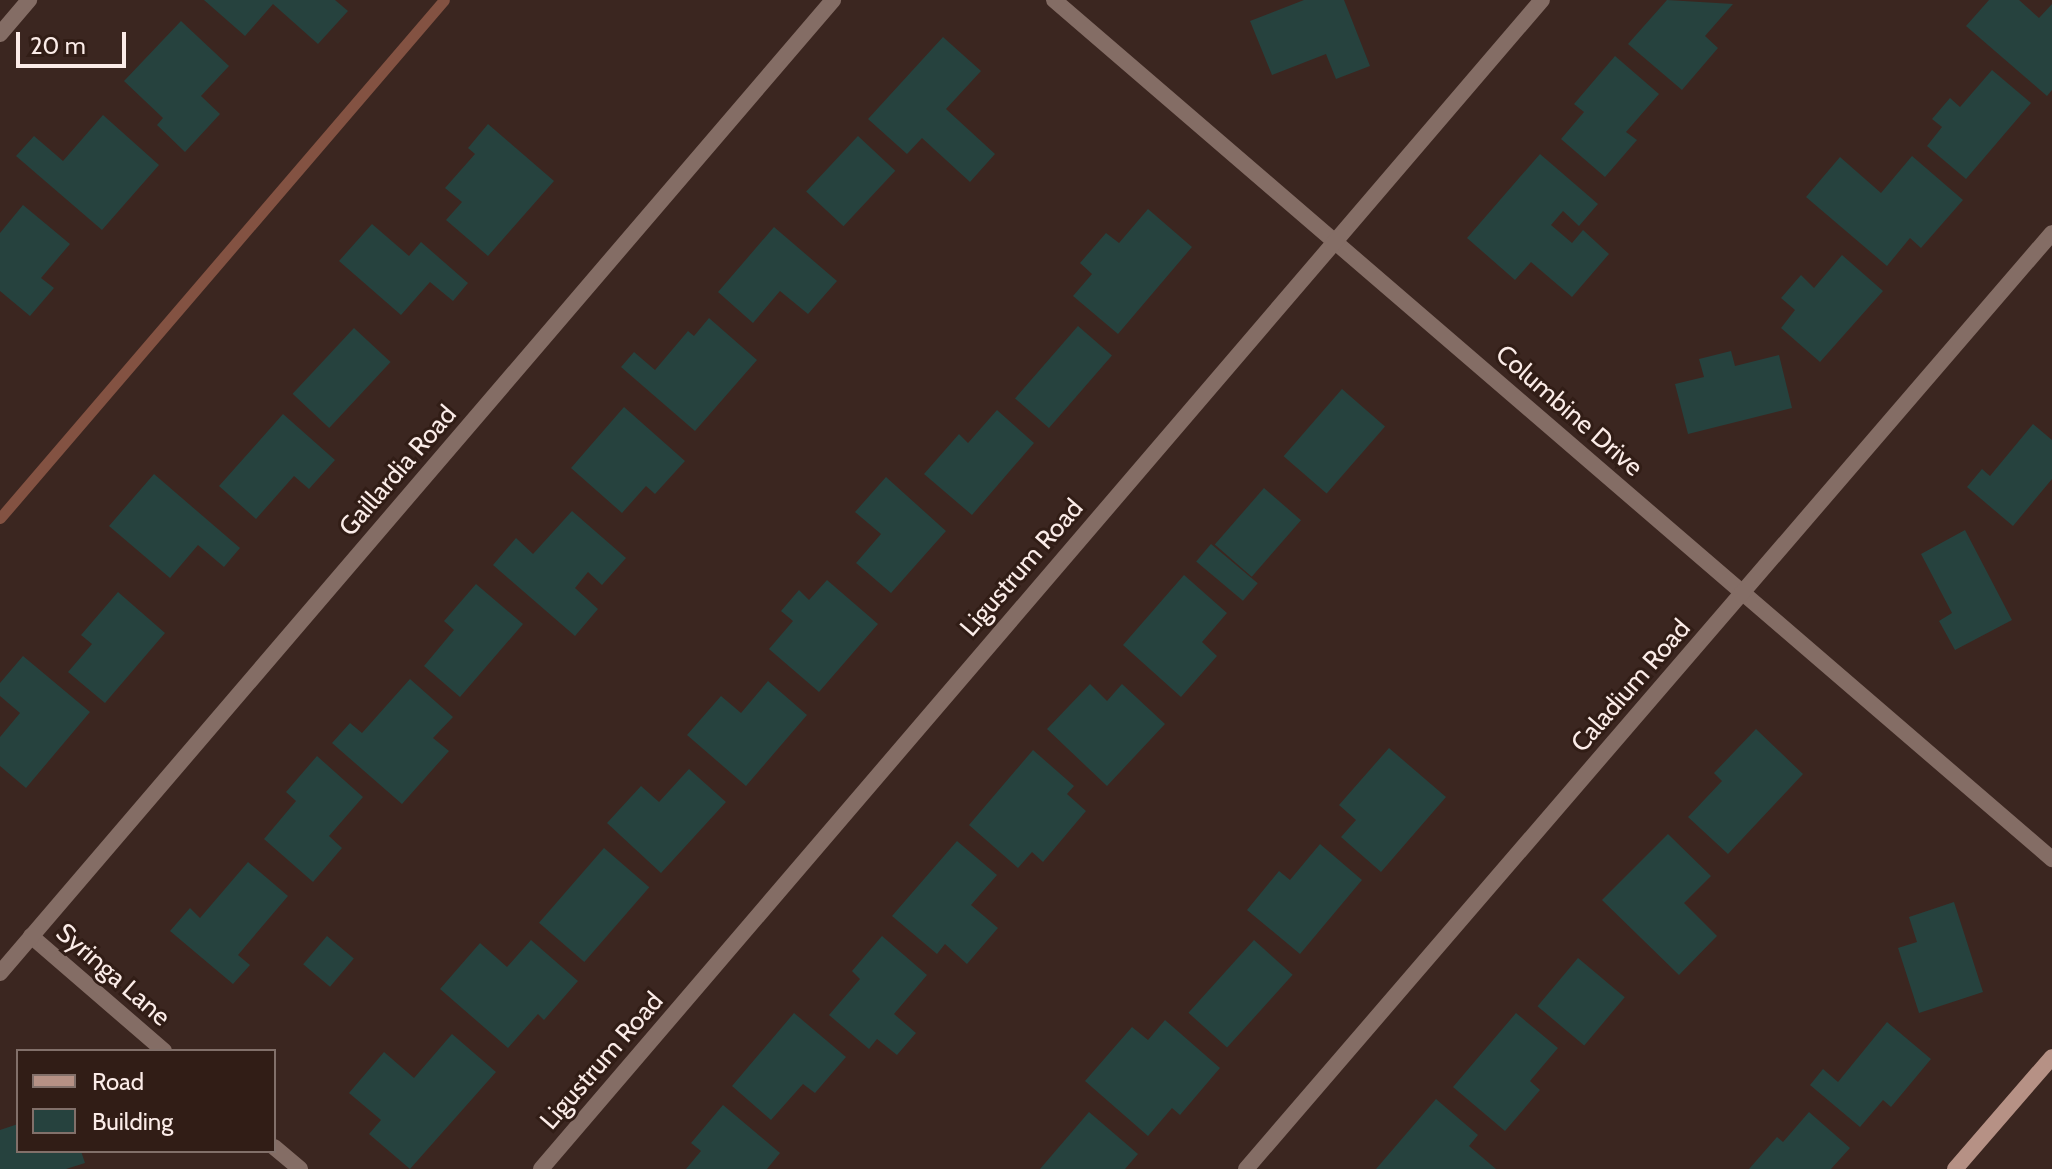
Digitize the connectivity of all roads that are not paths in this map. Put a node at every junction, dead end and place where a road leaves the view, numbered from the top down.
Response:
1 (29, 0) edge
2 (833, 0) edge
3 (1054, 0) edge
4 (1542, 0) edge
5 (0, 34) edge
6 (2052, 233) edge
7 (1334, 241) junction
8 (1743, 593) junction
9 (2052, 859) edge
10 (31, 936) junction
11 (0, 973) edge
12 (162, 1049) edge
13 (2052, 1057) edge
14 (276, 1149) edge
15 (300, 1169) edge
16 (541, 1169) edge
17 (1246, 1169) edge
18 (1955, 1169) edge

1 - 5 street
2 - 10 street, Gaillardia Road
3 - 7 street, Columbine Drive
4 - 7 street, Ligustrum Road
6 - 8 street, Caladium Road
7 - 8 street, Columbine Drive
7 - 16 street, Ligustrum Road
8 - 9 street, Columbine Drive
8 - 17 street, Caladium Road
10 - 11 street, Gaillardia Road
10 - 12 street, Syringa Lane
13 - 18 main road
14 - 15 street

